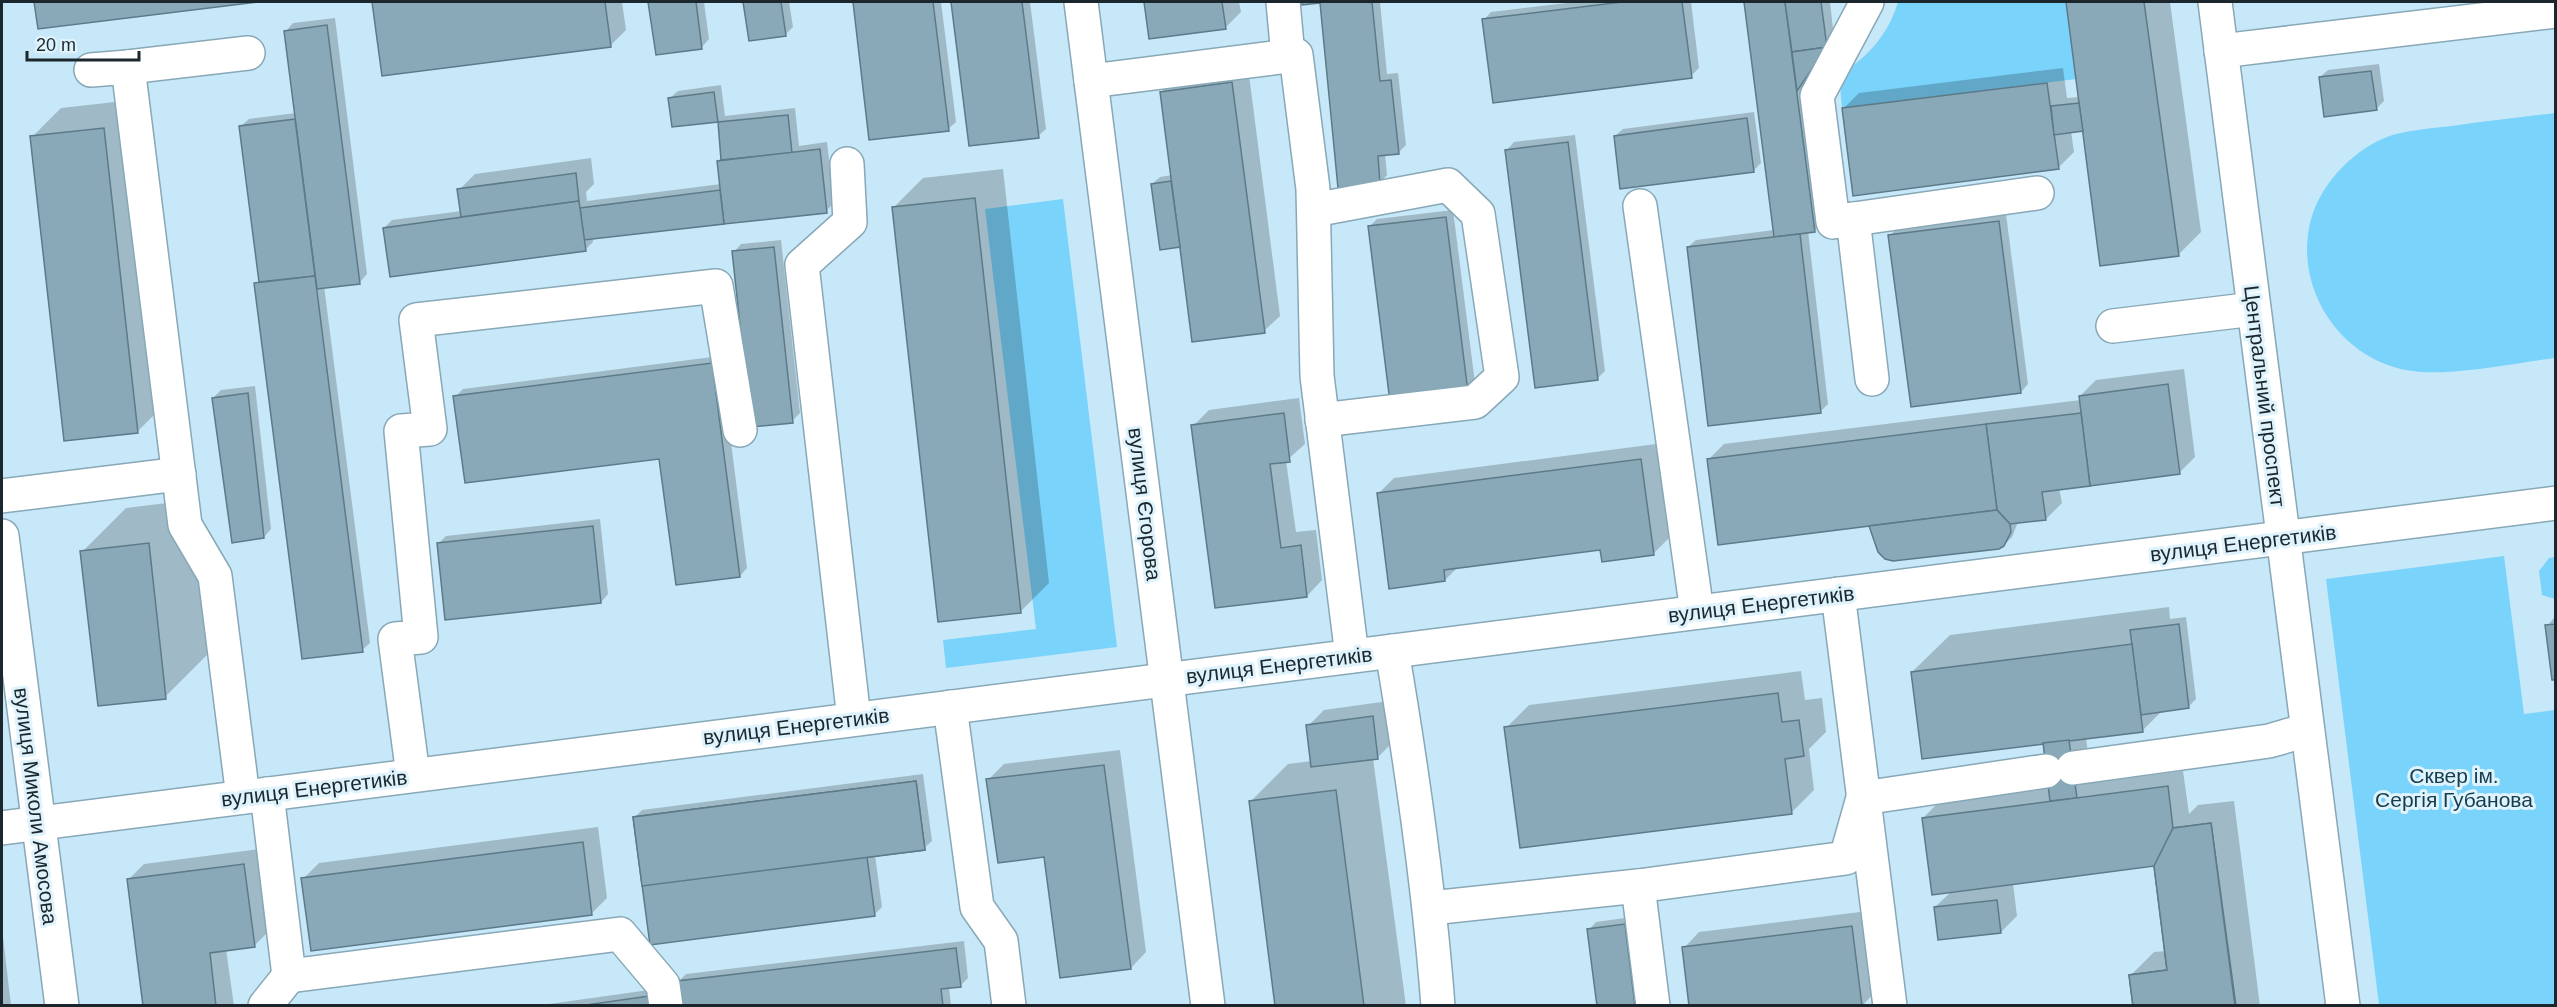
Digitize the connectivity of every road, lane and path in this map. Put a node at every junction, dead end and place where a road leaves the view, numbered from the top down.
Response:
1 (1081, 2) edge
2 (1282, 2) edge
3 (1867, 2) edge
4 (2215, 2) edge
5 (2556, 11) edge
6 (2221, 51) junction
7 (249, 54) dead end
8 (1288, 56) junction
9 (128, 68) junction
10 (91, 70) dead end
11 (1091, 81) junction
12 (847, 164) dead end
13 (2037, 193) dead end
14 (1640, 206) dead end
15 (1314, 210) junction
16 (1853, 219) junction
17 (2254, 309) junction
18 (2113, 326) dead end
19 (1872, 379) dead end
20 (1322, 420) junction
21 (740, 430) dead end
22 (179, 474) junction
23 (2, 496) edge
24 (2556, 503) edge
25 (2, 536) edge
26 (2283, 538) junction
27 (1838, 594) junction
28 (1697, 612) junction
29 (1392, 651) junction
30 (1352, 656) junction
31 (1167, 679) junction
32 (950, 707) junction
33 (854, 719) junction
34 (2307, 730) junction
35 (413, 775) junction
36 (255, 796) junction
37 (1863, 798) junction
38 (38, 823) junction
39 (2, 828) edge
40 (1638, 886) junction
41 (1431, 908) junction
42 (289, 976) junction
43 (62, 1005) edge
44 (265, 1005) edge
45 (666, 1005) edge
46 (1009, 1005) edge
47 (1208, 1005) edge
48 (1438, 1005) edge
49 (1653, 1005) edge
50 (1890, 1005) edge
51 (2343, 1005) edge

1 - 11 street, вулиця Єгорова
2 - 8 street
3 - 16 street
4 - 6 street, Центральний проспект
5 - 6 street
6 - 17 street, Центральний проспект
7 - 9 street
8 - 11 street
8 - 15 street
9 - 10 street
9 - 22 street
11 - 31 street, вулиця Єгорова
12 - 33 street
13 - 16 street
14 - 28 street
15 - 20 street
15 - 20 street
16 - 19 street
17 - 18 street
17 - 26 street, Центральний проспект
20 - 30 street
21 - 35 street
22 - 23 street
22 - 36 street
24 - 26 street, вулиця Енергетиків
25 - 38 street, вулиця Миколи Амосова
26 - 27 street, вулиця Енергетиків
26 - 34 street, Центральний проспект
27 - 28 street, вулиця Енергетиків
27 - 37 street
28 - 29 street, вулиця Енергетиків
29 - 30 street, вулиця Енергетиків
29 - 41 street
30 - 31 street, вулиця Енергетиків
31 - 32 street, вулиця Енергетиків
31 - 47 street, вулиця Єгорова
32 - 33 street, вулиця Енергетиків
32 - 46 street
33 - 35 street, вулиця Енергетиків
34 - 37 street
34 - 51 street, Центральний проспект
35 - 36 street, вулиця Енергетиків
36 - 38 street, вулиця Енергетиків
36 - 42 street
37 - 40 street
37 - 50 street
38 - 39 street, вулиця Енергетиків
38 - 43 street, вулиця Миколи Амосова
40 - 41 street
40 - 49 street
41 - 48 street
42 - 44 street
42 - 45 street

